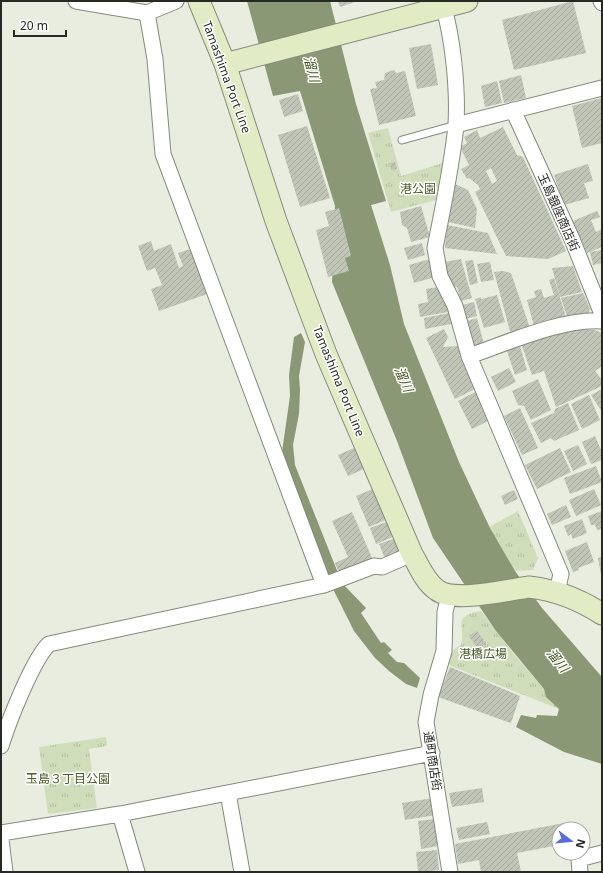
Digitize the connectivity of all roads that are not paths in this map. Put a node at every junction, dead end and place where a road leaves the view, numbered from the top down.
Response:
1 (76, 1) edge
2 (176, 1) edge
3 (199, 1) edge
4 (467, 1) edge
5 (443, 4) edge
6 (147, 14) junction
7 (225, 64) junction
8 (602, 88) edge
9 (514, 110) junction
10 (456, 125) junction
11 (402, 140) dead end
12 (602, 314) edge
13 (602, 321) edge
14 (469, 356) junction
15 (412, 554) junction
16 (324, 585) junction
17 (557, 592) junction
18 (454, 595) junction
19 (602, 614) edge
20 (1, 746) edge
21 (432, 753) junction
22 (228, 793) junction
23 (120, 814) junction
24 (1, 833) edge
25 (1, 840) edge
26 (602, 853) edge
27 (5, 872) edge
28 (137, 872) edge
29 (242, 872) edge
30 (450, 872) edge
31 (580, 872) edge

1 - 6 street
2 - 6 street
3 - 7 main road, Tamashima Port Line
4 - 5 main road
5 - 7 main road
5 - 10 street
6 - 16 street
7 - 15 main road, Tamashima Port Line
8 - 9 street
9 - 10 street
9 - 12 street, 玉島銀座商店街
10 - 11 lane
10 - 14 street
13 - 14 street
14 - 17 street
15 - 16 street
15 - 18 main road, Tamashima Port Line
16 - 20 street
17 - 18 main road
17 - 19 main road
18 - 21 street, 通町商店街
21 - 22 street
21 - 30 street, 通町商店街
22 - 23 street
22 - 29 street
23 - 24 street
23 - 28 street
25 - 27 street
26 - 31 street

